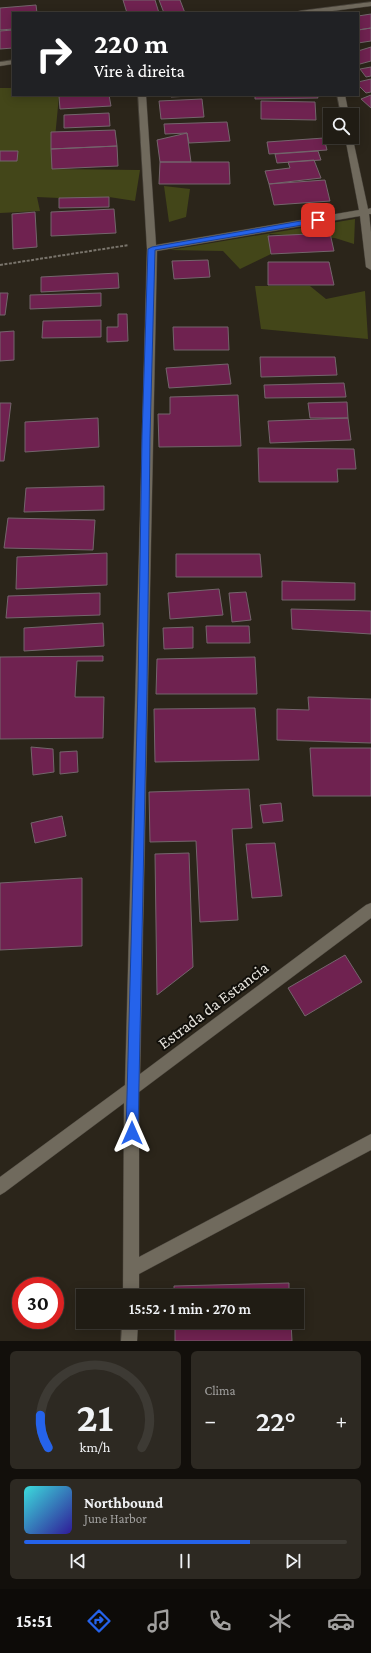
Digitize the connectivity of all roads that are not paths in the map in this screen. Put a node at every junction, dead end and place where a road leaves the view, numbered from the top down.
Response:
1 (371, 4) edge
2 (324, 11) edge
3 (312, 12) edge
4 (12, 62) edge
5 (0, 64) edge
6 (142, 96) edge
7 (341, 96) edge
8 (344, 108) edge
9 (352, 144) edge
10 (368, 212) edge
11 (152, 245) junction
12 (371, 267) edge
13 (371, 910) edge
14 (132, 1088) junction
15 (371, 1142) edge
16 (0, 1187) edge
17 (132, 1269) junction
18 (131, 1289) edge
19 (130, 1329) edge
20 (129, 1341) edge

1 - 2 street
2 - 3 street
4 - 5 street
6 - 11 street
7 - 8 street
9 - 10 street
10 - 11 street
10 - 12 street
11 - 14 street
13 - 14 street, Estrada da Estancia
14 - 16 street, Estrada da Estancia
14 - 17 street
15 - 17 street
17 - 18 street
19 - 20 street

